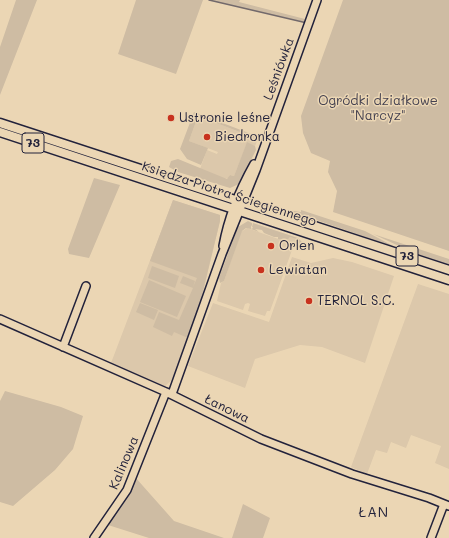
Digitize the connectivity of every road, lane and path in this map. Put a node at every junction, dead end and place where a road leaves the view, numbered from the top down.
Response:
1 (318, 0) edge
2 (0, 123) edge
3 (0, 132) edge
4 (240, 201) junction
5 (237, 209) junction
6 (449, 270) edge
7 (449, 280) edge
8 (86, 286) dead end
9 (0, 319) edge
10 (63, 347) junction
11 (169, 393) junction
12 (447, 505) edge
13 (94, 538) edge
14 (431, 538) edge

1 - 4 street, Leśniówka
2 - 4 main road, Księdza Piotra Ściegiennego / 73
3 - 5 main road, Księdza Piotra Ściegiennego / 73
4 - 5 street, Kalinowa
4 - 6 main road, Księdza Piotra Ściegiennego / 73
5 - 7 main road, Księdza Piotra Ściegiennego / 73
5 - 11 street, Kalinowa
8 - 10 street
9 - 10 street, Łanowa
10 - 11 street, Łanowa
11 - 12 street, Łanowa
11 - 13 street, Kalinowa
12 - 14 street

